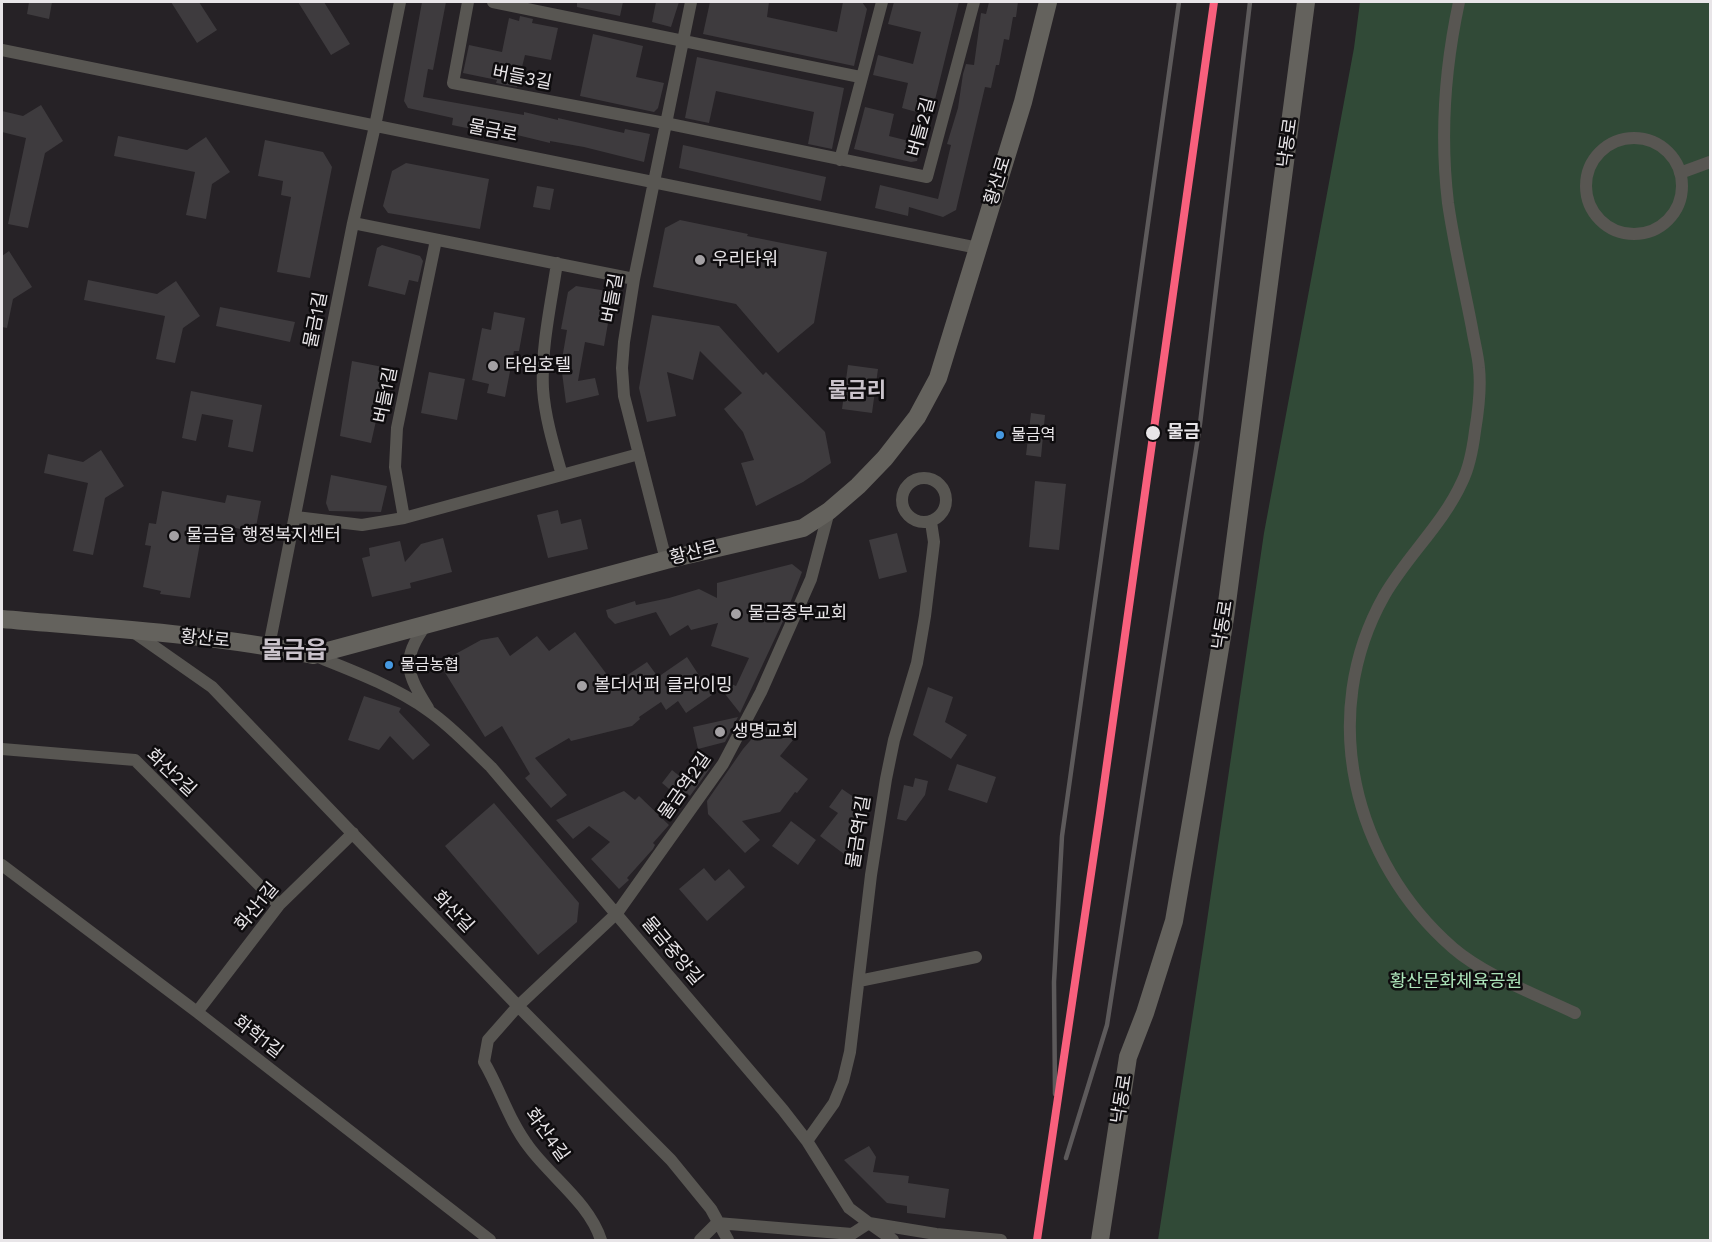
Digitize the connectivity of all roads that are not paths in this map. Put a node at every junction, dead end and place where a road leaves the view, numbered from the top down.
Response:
1 (400, 2) edge
2 (468, 2) edge
3 (493, 2) edge
4 (691, 2) edge
5 (882, 2) edge
6 (974, 2) edge
7 (1048, 2) edge
8 (1306, 2) edge
9 (1459, 2) edge
10 (682, 40) junction
11 (2, 50) edge
12 (860, 77) junction
13 (665, 123) junction
14 (375, 126) junction
15 (840, 160) junction
16 (1710, 162) edge
17 (1680, 173) junction
18 (653, 182) junction
19 (353, 223) junction
20 (436, 240) junction
21 (978, 248) junction
22 (557, 263) junction
23 (634, 279) junction
24 (639, 454) junction
25 (562, 476) junction
26 (829, 511) junction
27 (296, 517) junction
28 (404, 518) junction
29 (931, 522) dead end
30 (666, 560) junction
31 (2, 619) edge
32 (426, 625) junction
33 (131, 630) junction
34 (269, 646) junction
35 (313, 655) junction
36 (430, 712) junction
37 (2, 748) edge
38 (353, 833) junction
39 (2, 865) edge
40 (279, 905) junction
41 (616, 913) junction
42 (976, 957) dead end
43 (859, 981) junction
44 (518, 1006) junction
45 (197, 1012) junction
46 (1575, 1013) dead end
47 (488, 1040) joint
48 (807, 1141) junction
49 (717, 1223) junction
50 (869, 1223) junction
51 (490, 1240) edge
52 (601, 1240) edge
53 (700, 1240) edge
54 (728, 1240) edge
55 (893, 1240) edge
56 (1001, 1240) edge
57 (1100, 1240) edge

1 - 14 street, 물금1길
2 - 13 street, 버들3길
3 - 10 street
4 - 10 street, 버들길
5 - 12 street
6 - 15 street, 버들2길
7 - 21 main road, 황산로
8 - 57 main road, 낙동로
9 - 46 street
10 - 12 street
10 - 13 street, 버들길
11 - 14 street, 물금로
12 - 15 street
13 - 15 street, 버들2길
13 - 18 street, 버들길
14 - 18 street, 물금로
14 - 19 street, 물금1길
16 - 17 street
17 - 17 street
18 - 21 street, 물금로
18 - 23 street, 버들길
19 - 20 street
19 - 27 street, 물금1길
20 - 22 street
20 - 28 street, 버들1길
21 - 26 main road, 황산로
22 - 23 street
22 - 25 street
23 - 24 street, 버들길
24 - 25 street
24 - 30 street, 버들길
25 - 28 street
26 - 30 main road, 황산로
26 - 41 street, 물금역2길
27 - 28 street
27 - 34 street, 물금1길
29 - 43 street, 물금역1길
30 - 32 main road, 황산로
31 - 33 main road, 황산로
32 - 35 main road, 황산로
32 - 36 street
33 - 34 main road, 황산로
33 - 38 street, 화산길
34 - 35 main road, 황산로
35 - 36 street, 물금중앙길
36 - 41 street, 물금중앙길
37 - 40 street, 화산2길
38 - 40 street, 화산1길
38 - 44 street, 화산길
39 - 45 street, 화학1길
40 - 45 street, 화산1길
41 - 44 street, 물금역2길
41 - 48 street, 물금중앙길
42 - 43 street
43 - 48 street, 물금역1길
44 - 47 street, 물금역2길
44 - 49 street, 화산길
45 - 51 street, 화학1길
47 - 52 street, 화산4길
48 - 50 street, 물금중앙길
49 - 50 street
49 - 53 street
49 - 54 street, 화산길
50 - 55 street
50 - 56 street

